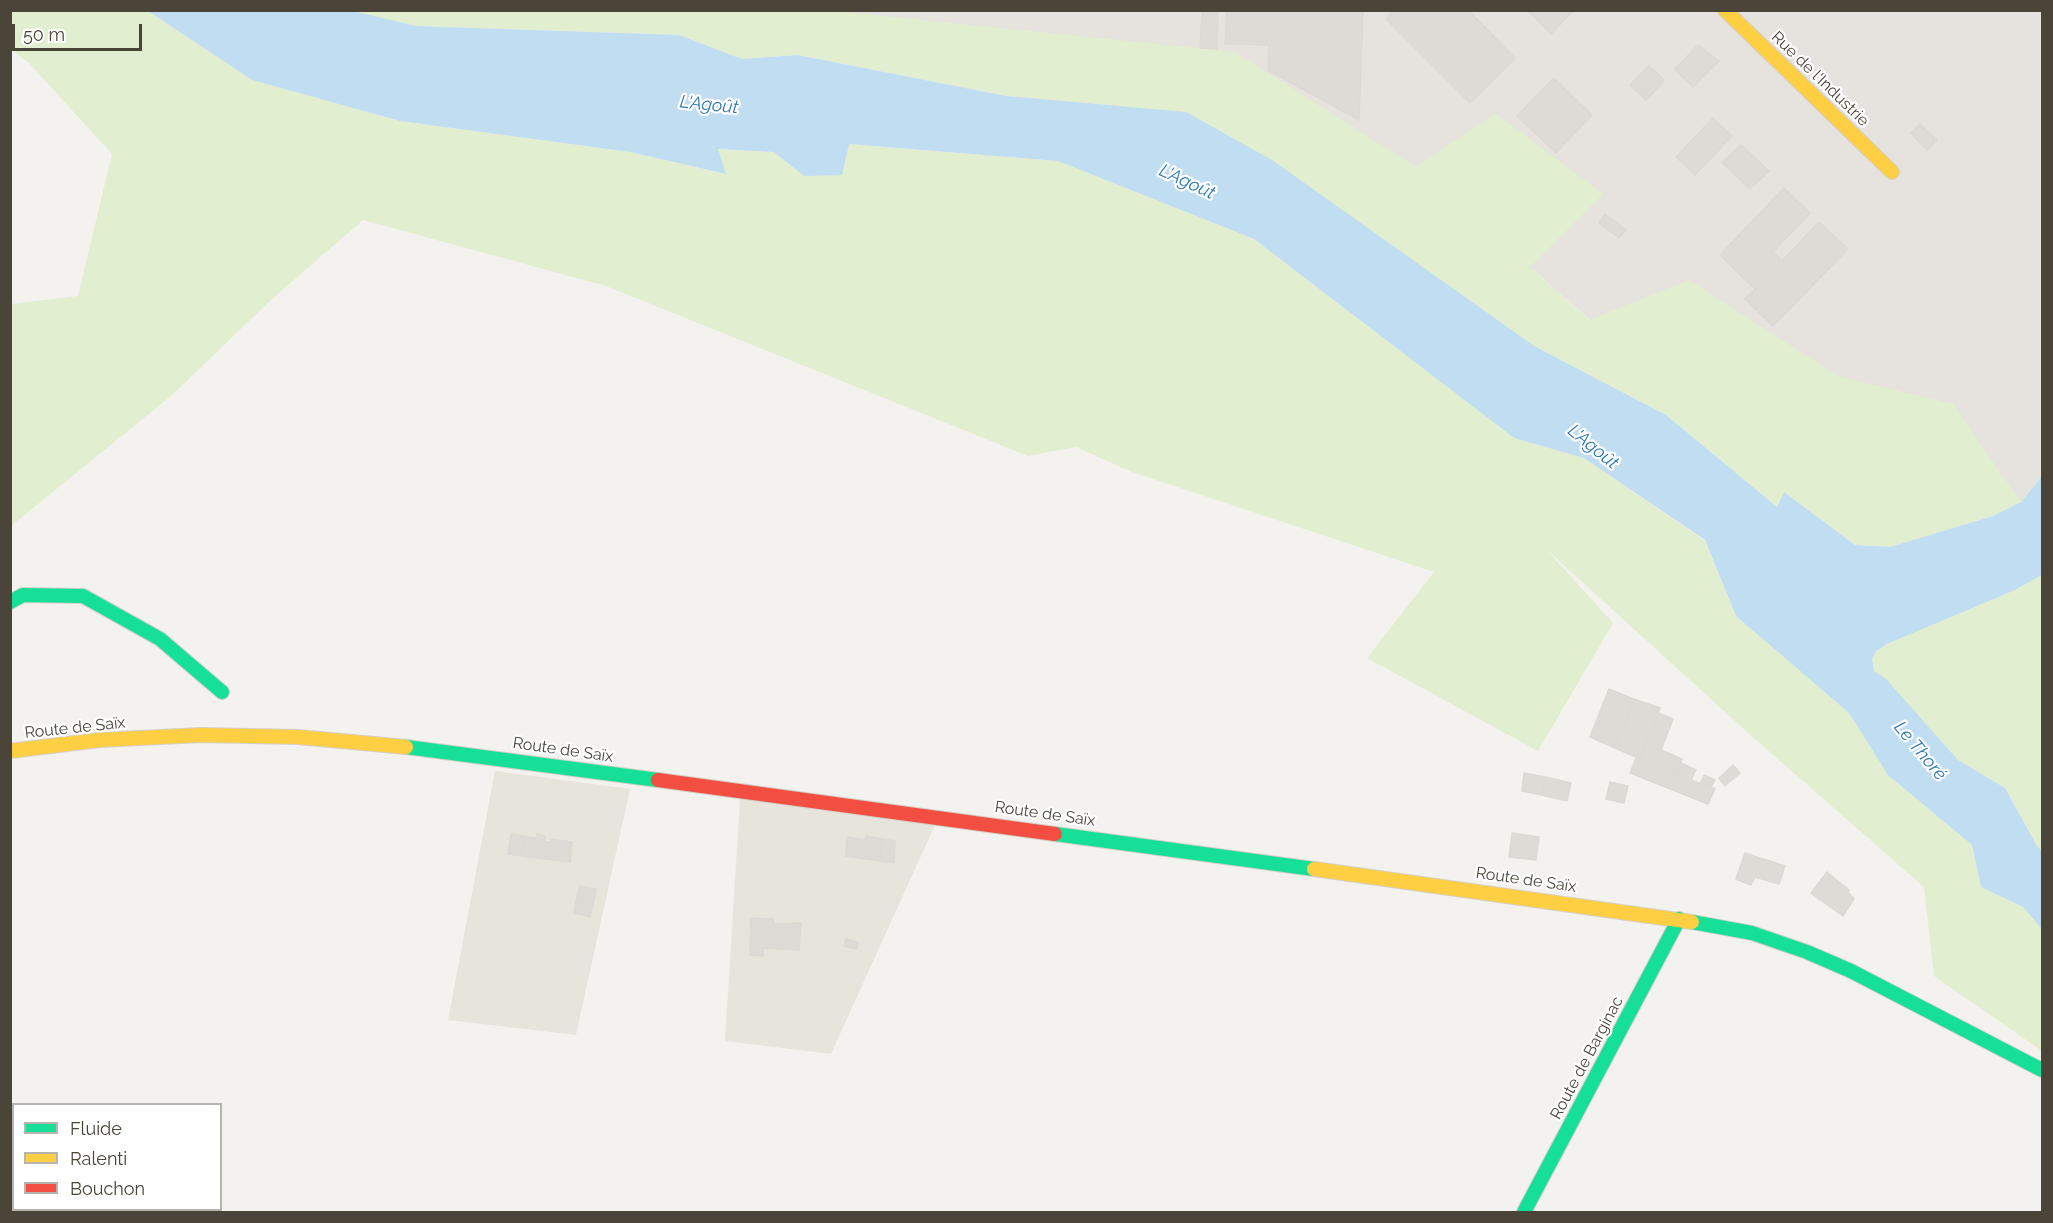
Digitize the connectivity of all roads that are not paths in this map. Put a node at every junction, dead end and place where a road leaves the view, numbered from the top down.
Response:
1 (1725, 10) edge
2 (1892, 172) dead end
3 (10, 602) edge
4 (222, 692) dead end
5 (10, 751) edge
6 (1679, 919) junction
7 (2043, 1070) edge
8 (1524, 1212) edge

1 - 2 street, Rue de l'Industrie
3 - 4 street
5 - 6 street, Route de Saïx
6 - 7 street, Route de Saïx
6 - 8 street, Route de Barginac

